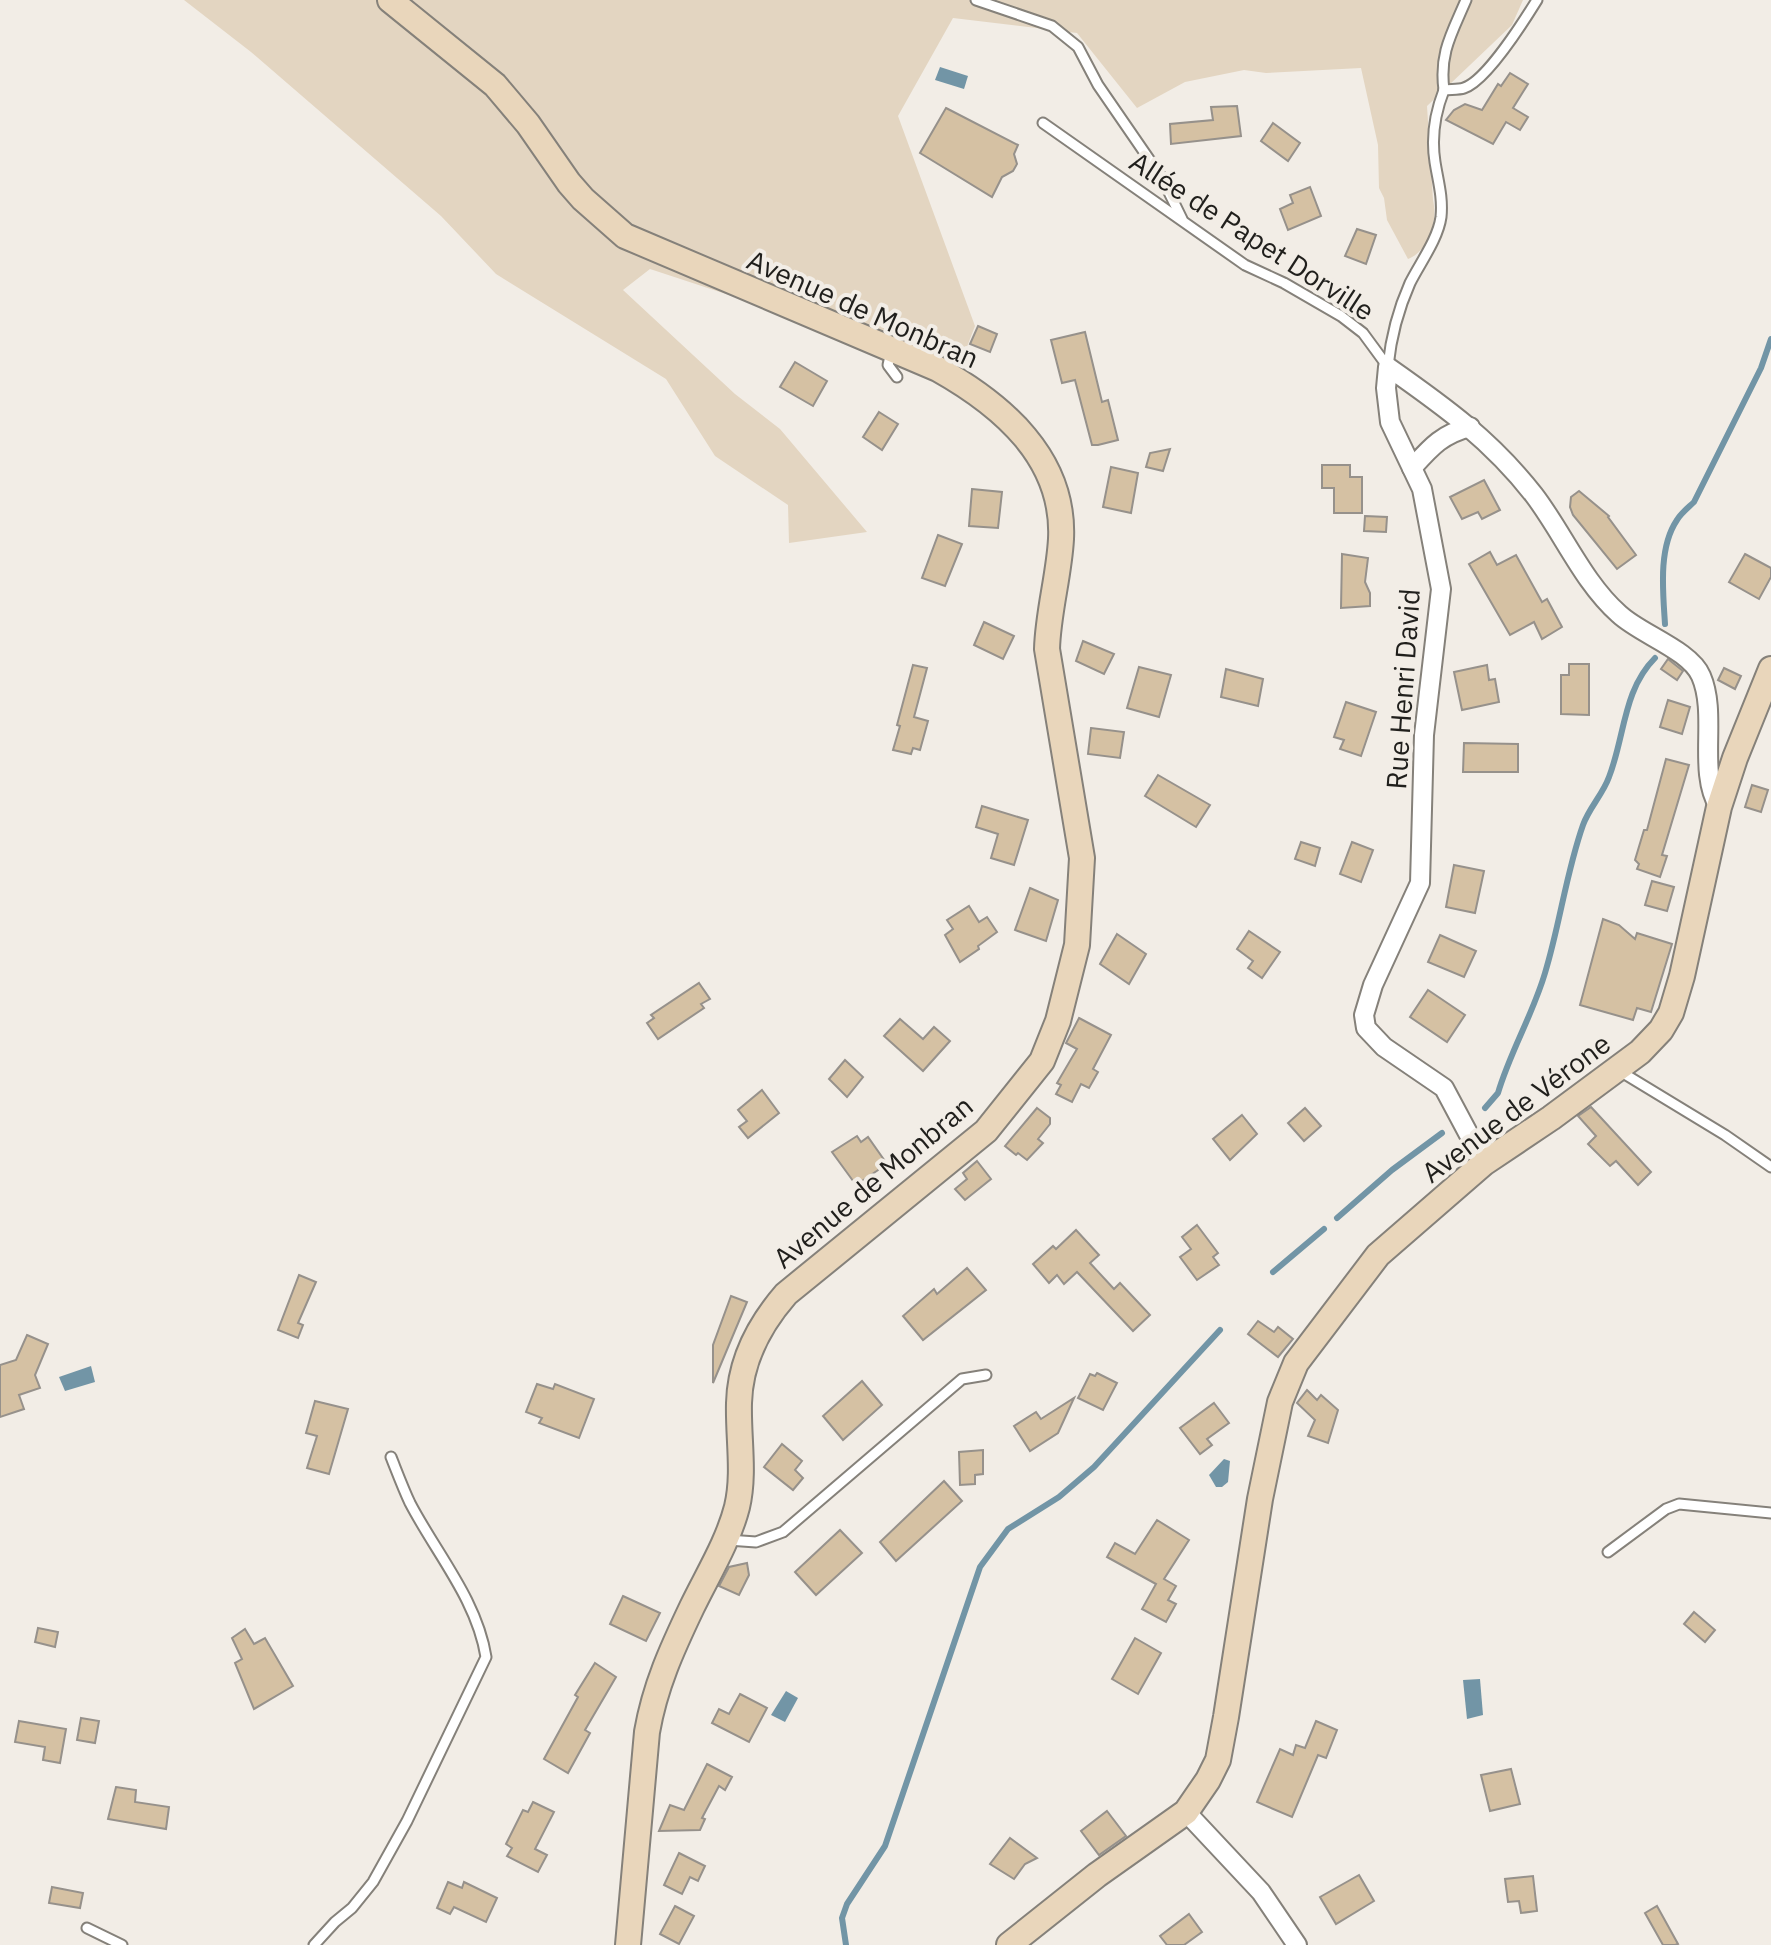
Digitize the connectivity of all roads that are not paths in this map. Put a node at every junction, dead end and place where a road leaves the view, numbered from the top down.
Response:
1 (390, 0) edge
2 (976, 0) edge
3 (1466, 0) edge
4 (1537, 0) edge
5 (1444, 90) junction
6 (1043, 123) dead end
7 (1184, 222) junction
8 (891, 349) junction
9 (1388, 367) junction
10 (897, 377) dead end
11 (1470, 427) junction
12 (1412, 468) junction
13 (1771, 669) edge
14 (1719, 807) junction
15 (1618, 1070) junction
16 (1484, 1163) junction
17 (1771, 1167) edge
18 (986, 1375) dead end
19 (391, 1457) dead end
20 (1771, 1513) edge
21 (725, 1539) junction
22 (1608, 1552) dead end
23 (1186, 1812) junction
24 (87, 1928) dead end
25 (122, 1945) edge
26 (314, 1945) edge
27 (628, 1945) edge
28 (1009, 1945) edge
29 (1297, 1945) edge

1 - 8 street, Avenue de Monbran
2 - 7 lane
3 - 5 lane
4 - 5 lane
5 - 9 lane
6 - 7 lane, Allée de Papet Dorville
7 - 9 lane, Allée de Papet Dorville
8 - 10 lane
8 - 21 street, Avenue de Monbran
9 - 11 street
9 - 12 street, Rue Henri David
11 - 12 street
11 - 14 street
12 - 16 street, Rue Henri David
13 - 14 street, Avenue de Vérone
14 - 15 street, Avenue de Vérone
15 - 16 street, Avenue de Vérone
15 - 17 lane
16 - 23 street, Avenue de Vérone
18 - 21 lane
19 - 26 lane
20 - 22 lane
21 - 27 street, Avenue de Monbran
23 - 28 street, Avenue de Vérone
23 - 29 street
24 - 25 lane

